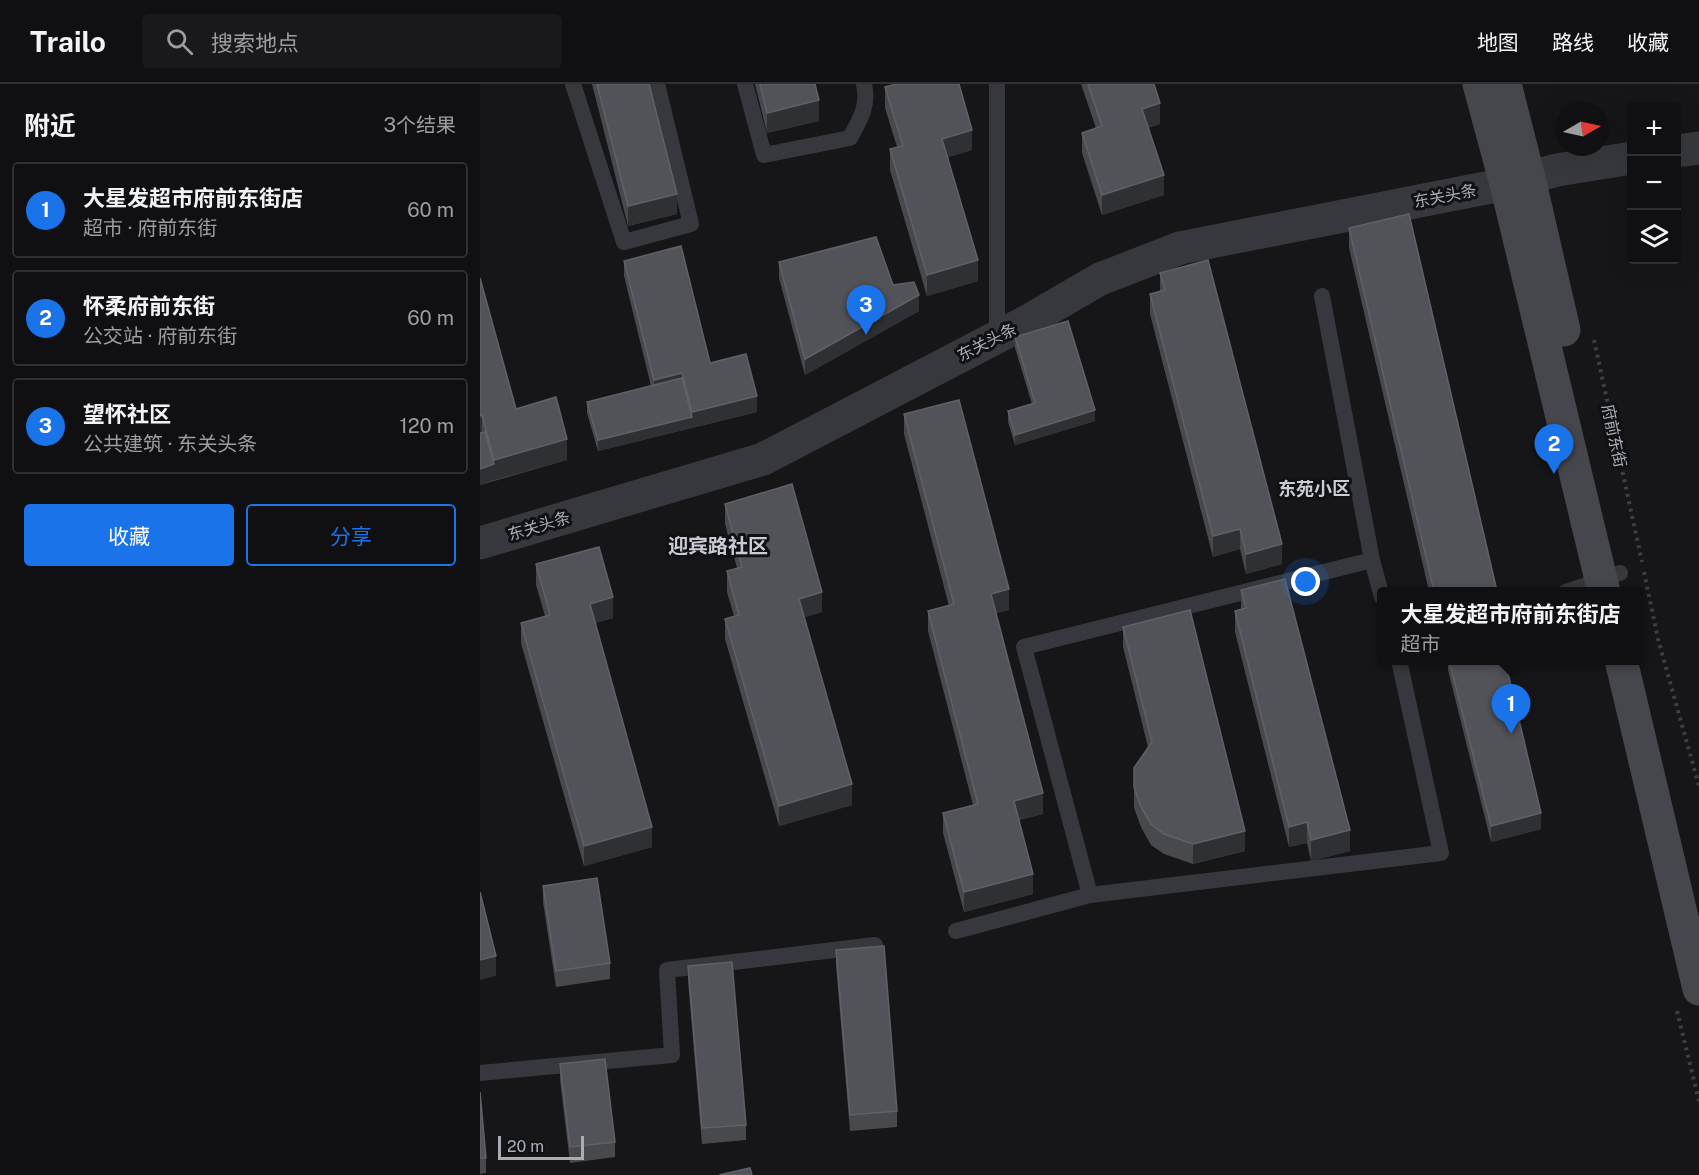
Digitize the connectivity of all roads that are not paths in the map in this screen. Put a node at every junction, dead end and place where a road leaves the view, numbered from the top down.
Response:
1 (573, 84) edge
2 (657, 84) edge
3 (745, 84) edge
4 (864, 84) edge
5 (997, 84) edge
6 (1479, 84) edge
7 (1505, 84) edge
8 (1699, 148) edge
9 (1681, 150) edge
10 (1627, 159) edge
11 (1517, 181) junction
12 (1322, 296) dead end
13 (997, 337) junction
14 (480, 543) edge
15 (1372, 560) junction
16 (1612, 584) edge
17 (1379, 587) edge
18 (1592, 587) edge
19 (1405, 665) edge
20 (1621, 665) edge
21 (1642, 665) edge
22 (1090, 895) junction
23 (1699, 902) edge
24 (956, 931) dead end
25 (875, 945) edge
26 (1699, 989) edge
27 (480, 1073) edge

1 - 2 lane
3 - 4 lane
5 - 13 lane
6 - 11 main road, 府前东街
7 - 11 main road, 府前东街
8 - 9 street
10 - 11 street, 东关头条
11 - 13 street, 东关头条
11 - 16 main road, 府前东街
12 - 15 lane
13 - 14 street, 东关头条
15 - 17 lane
15 - 22 lane
16 - 18 lane
19 - 22 lane
20 - 26 main road
21 - 23 main road
22 - 24 lane
25 - 27 lane

